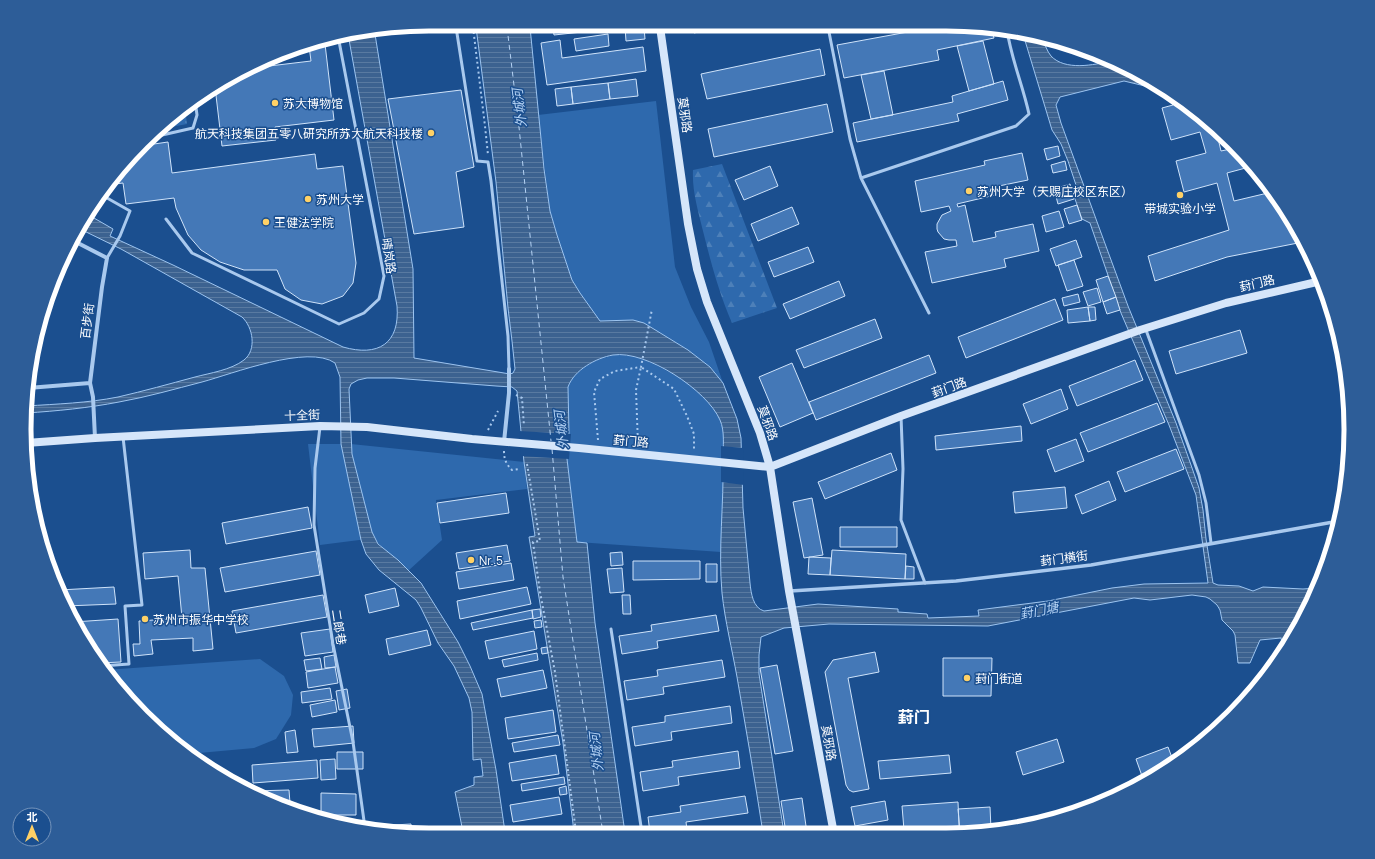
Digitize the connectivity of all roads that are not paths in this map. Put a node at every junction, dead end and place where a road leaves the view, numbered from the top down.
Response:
1 (456, 31) edge
2 (660, 31) edge
3 (829, 31) edge
4 (1008, 36) edge
5 (339, 42) edge
6 (196, 106) edge
7 (162, 135) edge
8 (861, 178) junction
9 (106, 197) edge
10 (166, 219) dead end
11 (77, 243) edge
12 (107, 258) junction
13 (1316, 282) edge
14 (929, 313) dead end
15 (1143, 329) junction
16 (508, 369) joint
17 (90, 383) junction
18 (33, 388) edge
19 (901, 416) junction
20 (320, 426) junction
21 (123, 436) junction
22 (94, 438) junction
23 (507, 442) junction
24 (31, 443) edge
25 (579, 448) joint
26 (770, 467) junction
27 (1332, 523) edge
28 (1210, 544) junction
29 (925, 583) junction
30 (789, 591) junction
31 (611, 629) dead end
32 (108, 665) edge
33 (364, 822) edge
34 (641, 828) edge
35 (833, 828) edge

1 - 16 lane
2 - 26 main road, 莫邪路
3 - 8 lane
4 - 8 lane
5 - 10 lane, 晴岚路
6 - 7 lane
8 - 14 lane
9 - 12 lane, 百步街
11 - 12 street
12 - 17 street, 百步街
13 - 15 main road, 葑门路
15 - 19 main road, 葑门路
15 - 28 lane
16 - 23 street
17 - 18 street
17 - 22 street, 百步街
19 - 26 main road, 葑门路
19 - 29 lane
20 - 21 main road, 十全街
20 - 23 main road, 十全街
20 - 33 lane, 二郎巷
21 - 22 main road, 十全街
21 - 32 lane
22 - 24 main road, 十全街
23 - 25 main road, 十全街
25 - 26 main road, 葑门路
26 - 30 main road, 莫邪路
27 - 28 street, 葑门横街
28 - 29 street, 葑门横街
29 - 30 street, 葑门横街
30 - 35 main road, 莫邪路
31 - 34 lane

